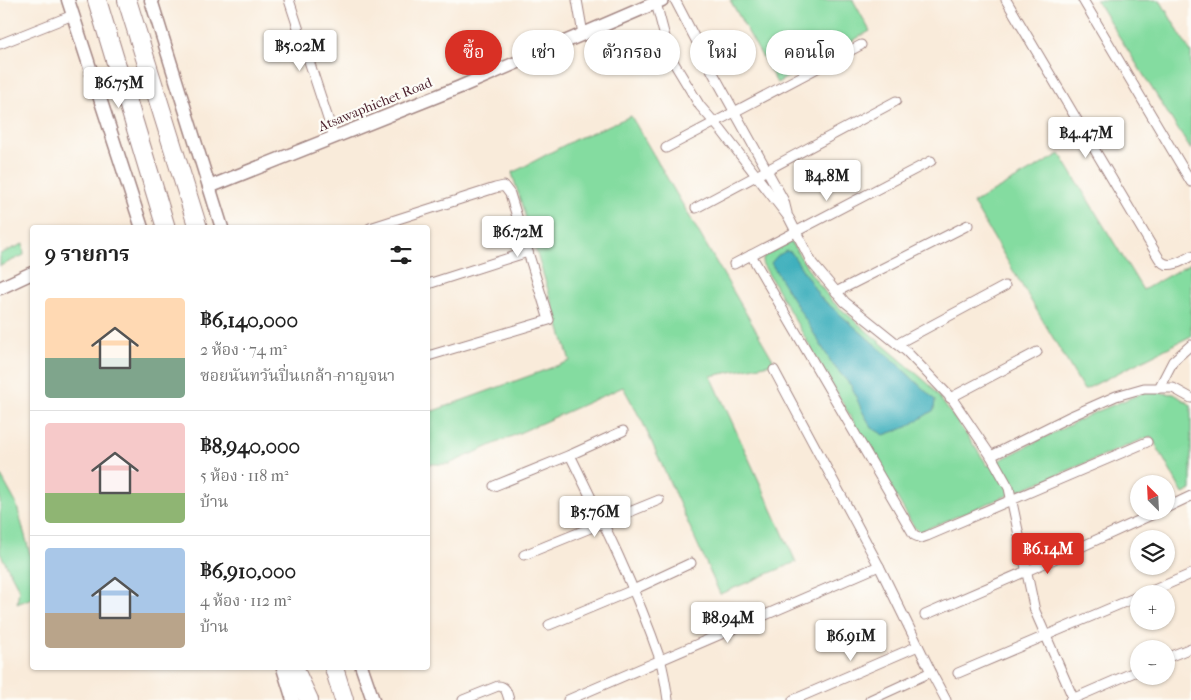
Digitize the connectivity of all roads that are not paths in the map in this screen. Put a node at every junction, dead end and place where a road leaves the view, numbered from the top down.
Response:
1 (68, 0) edge
2 (85, 0) edge
3 (96, 0) edge
4 (127, 0) edge
5 (151, 0) edge
6 (289, 0) edge
7 (577, 0) edge
8 (675, 0) edge
9 (1006, 0) edge
10 (1083, 0) edge
11 (659, 1) edge
12 (72, 15) junction
13 (593, 30) edge
14 (584, 34) joint
15 (0, 44) edge
16 (861, 45) dead end
17 (111, 48) junction
18 (896, 101) dead end
19 (734, 112) junction
20 (715, 123) junction
21 (334, 137) junction
22 (666, 148) dead end
23 (931, 161) dead end
24 (767, 170) junction
25 (756, 176) junction
26 (1191, 182) edge
27 (209, 187) junction
28 (696, 208) dead end
29 (789, 218) junction
30 (139, 225) edge
31 (165, 225) edge
32 (197, 225) edge
33 (221, 225) edge
34 (379, 225) edge
35 (968, 225) dead end
36 (796, 232) junction
37 (528, 252) junction
38 (751, 255) junction
39 (1191, 256) edge
40 (734, 264) dead end
41 (30, 275) edge
42 (430, 283) edge
43 (1005, 286) dead end
44 (0, 288) edge
45 (836, 292) junction
46 (897, 344) junction
47 (1191, 345) edge
48 (1038, 352) dead end
49 (430, 355) edge
50 (774, 370) dead end
51 (1159, 388) junction
52 (950, 398) junction
53 (1191, 398) edge
54 (622, 431) dead end
55 (1147, 442) dead end
56 (570, 455) junction
57 (991, 456) junction
58 (494, 486) dead end
59 (1191, 496) edge
60 (659, 500) dead end
61 (1011, 500) junction
62 (1175, 504) edge
63 (1140, 520) edge
64 (603, 522) junction
65 (524, 555) dead end
66 (691, 563) dead end
67 (879, 566) junction
68 (1027, 571) junction
69 (1191, 574) edge
70 (1166, 585) edge
71 (633, 590) junction
72 (1130, 600) edge
73 (925, 615) dead end
74 (549, 625) dead end
75 (1045, 636) junction
76 (918, 646) junction
77 (1191, 648) edge
78 (1175, 654) edge
79 (660, 660) junction
80 (283, 670) edge
81 (295, 670) edge
82 (301, 670) edge
83 (335, 670) edge
84 (363, 670) edge
85 (931, 672) junction
86 (958, 673) dead end
87 (1130, 674) edge
88 (1072, 699) edge
89 (293, 700) edge
90 (310, 700) edge
91 (344, 700) edge
92 (373, 700) edge
93 (463, 700) edge
94 (509, 700) edge
95 (568, 700) edge
96 (668, 700) edge
97 (793, 700) edge
98 (870, 700) edge
99 (946, 700) edge

1 - 12 main road
2 - 17 highway
3 - 17 highway
4 - 32 highway
5 - 27 main road
6 - 21 street
7 - 14 street
8 - 19 street
9 - 39 street
10 - 26 street
11 - 13 main road, Atsawaphichet Road
11 - 20 street
12 - 15 street
12 - 30 main road
14 - 21 main road, Atsawaphichet Road
16 - 19 street
17 - 31 highway
18 - 24 street
19 - 20 street
19 - 24 street
20 - 22 street
20 - 25 street
21 - 27 main road, Atsawaphichet Road
23 - 36 street
24 - 25 street
24 - 29 street
25 - 28 street
25 - 29 street
27 - 33 main road
29 - 36 street
34 - 37 street
35 - 45 street
36 - 38 street
36 - 45 street
37 - 42 street
37 - 49 street
38 - 40 street
38 - 61 street
41 - 44 main road
43 - 46 street
45 - 46 street
46 - 52 street
47 - 51 street
48 - 52 street
50 - 67 street
51 - 53 street
51 - 57 street
52 - 57 street
54 - 56 street
55 - 61 street
56 - 58 street
56 - 64 street
57 - 61 street
59 - 62 street
60 - 64 street
61 - 68 street
63 - 68 street
64 - 65 street
64 - 71 street
66 - 71 street
67 - 76 street
67 - 79 street
68 - 73 street
68 - 75 street
69 - 70 street
71 - 74 street
71 - 79 street
72 - 75 street
75 - 86 street
75 - 88 street
76 - 85 street
76 - 97 street
77 - 78 street
79 - 95 street
79 - 96 street
80 - 89 main road
81 - 90 highway
82 - 90 highway
83 - 91 highway
84 - 92 main road
85 - 98 street
85 - 99 street
87 - 88 street
93 - 94 street

